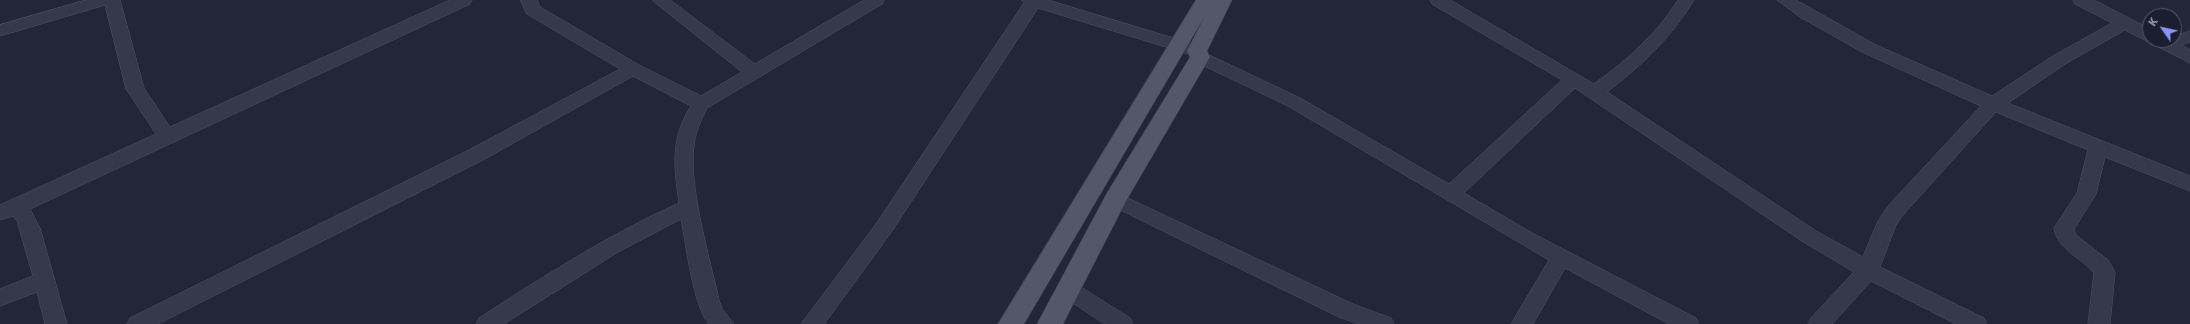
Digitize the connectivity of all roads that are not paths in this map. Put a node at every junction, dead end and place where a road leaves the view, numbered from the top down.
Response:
1 (105, 0) edge
2 (112, 0) edge
3 (464, 0) edge
4 (529, 0) edge
5 (660, 0) edge
6 (876, 0) edge
7 (1205, 0) edge
8 (1223, 0) edge
9 (1438, 0) edge
10 (1686, 0) edge
11 (1785, 0) edge
12 (2081, 0) edge
13 (1032, 1) edge
14 (2124, 23) junction
15 (0, 31) edge
16 (2142, 32) edge
17 (2173, 48) edge
18 (1192, 51) junction
19 (2190, 57) edge
20 (633, 69) junction
21 (753, 72) junction
22 (1574, 79) junction
23 (1595, 92) junction
24 (701, 104) junction
25 (1993, 104) junction
26 (167, 136) junction
27 (2098, 147) junction
28 (2190, 184) edge
29 (1450, 194) junction
30 (1115, 199) junction
31 (689, 206) junction
32 (8, 210) edge
33 (1561, 258) junction
34 (1868, 270) junction
35 (44, 280) junction
36 (1069, 290) junction
37 (0, 298) edge
38 (1344, 317) edge
39 (56, 324) edge
40 (138, 324) edge
41 (487, 324) edge
42 (723, 324) edge
43 (812, 324) edge
44 (1011, 324) edge
45 (1050, 324) edge
46 (1122, 324) edge
47 (1383, 324) edge
48 (1522, 324) edge
49 (1688, 324) edge
50 (1819, 324) edge
51 (1976, 324) edge
52 (2099, 324) edge

1 - 15 street
2 - 26 street
3 - 26 street
4 - 20 street
5 - 21 street
6 - 21 street
7 - 18 main road
8 - 18 main road
9 - 22 street
10 - 23 street
11 - 25 street
12 - 14 street
13 - 18 street
13 - 43 street
14 - 16 street
14 - 25 street
17 - 19 street
18 - 29 street
18 - 30 main road
18 - 44 main road
20 - 24 street
20 - 40 street
21 - 24 street
22 - 23 street
22 - 29 street
23 - 34 street
24 - 31 street
25 - 27 street
25 - 34 street
26 - 32 street
27 - 28 street
27 - 52 street
29 - 33 street
30 - 36 main road
30 - 38 street
31 - 41 street
31 - 42 street
32 - 35 street
33 - 48 street
33 - 49 street
34 - 50 street
34 - 51 street
35 - 37 street
35 - 39 street
36 - 45 main road
36 - 46 street
38 - 47 street

